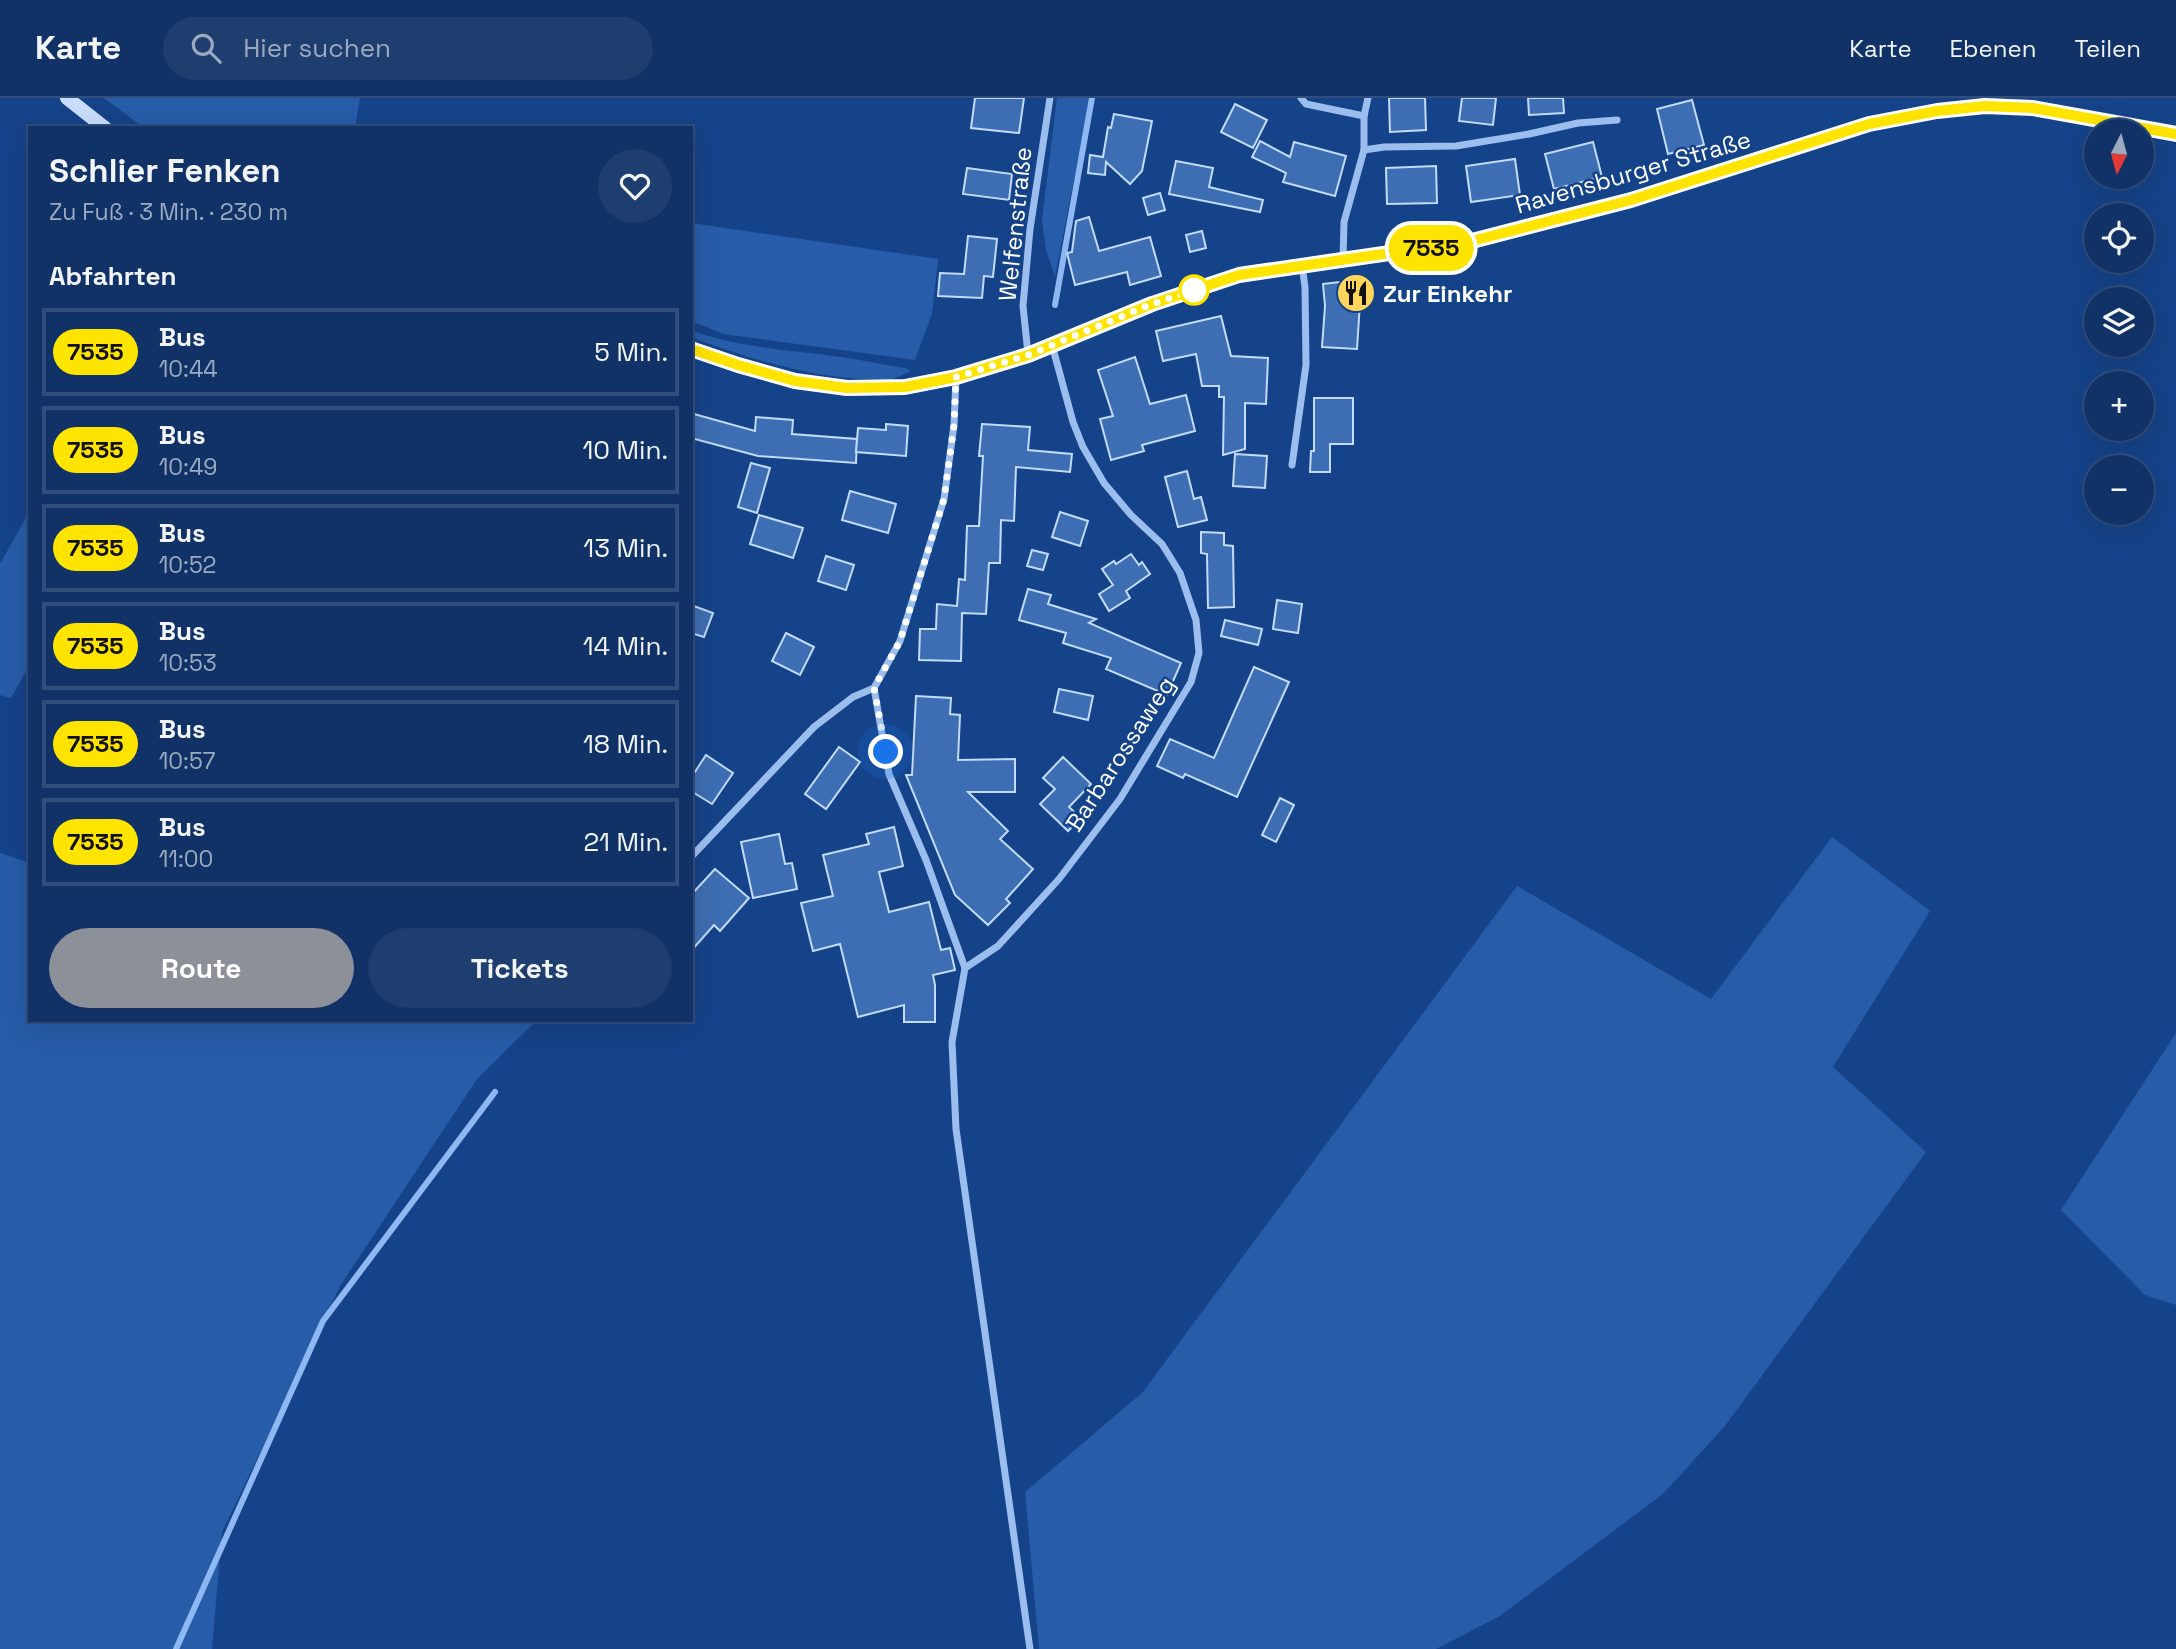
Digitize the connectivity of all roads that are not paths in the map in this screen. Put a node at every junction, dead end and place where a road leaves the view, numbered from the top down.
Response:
1 (67, 98) edge
2 (1050, 98) edge
3 (1301, 98) edge
4 (1368, 98) edge
5 (1364, 116) junction
6 (1617, 120) dead end
7 (102, 126) edge
8 (2176, 134) edge
9 (1364, 150) junction
10 (1343, 259) junction
11 (1302, 265) junction
12 (1052, 345) junction
13 (693, 350) edge
14 (1028, 355) junction
15 (956, 377) junction
16 (1292, 465) dead end
17 (874, 688) junction
18 (693, 855) edge
19 (965, 968) junction
20 (1030, 1649) edge

1 - 7 main road
2 - 14 street, Welfenstraße
3 - 5 street
4 - 5 street
5 - 9 street
6 - 9 street
8 - 10 main road, Ravensburger Straße
9 - 10 street
10 - 11 main road, Ravensburger Straße
11 - 12 main road, Ravensburger Straße
11 - 16 street
12 - 14 main road, Ravensburger Straße
12 - 19 street, Barbarossaweg
13 - 15 main road, Ravensburger Straße
14 - 15 main road, Ravensburger Straße
15 - 17 street
17 - 18 street
17 - 19 street
19 - 20 street

